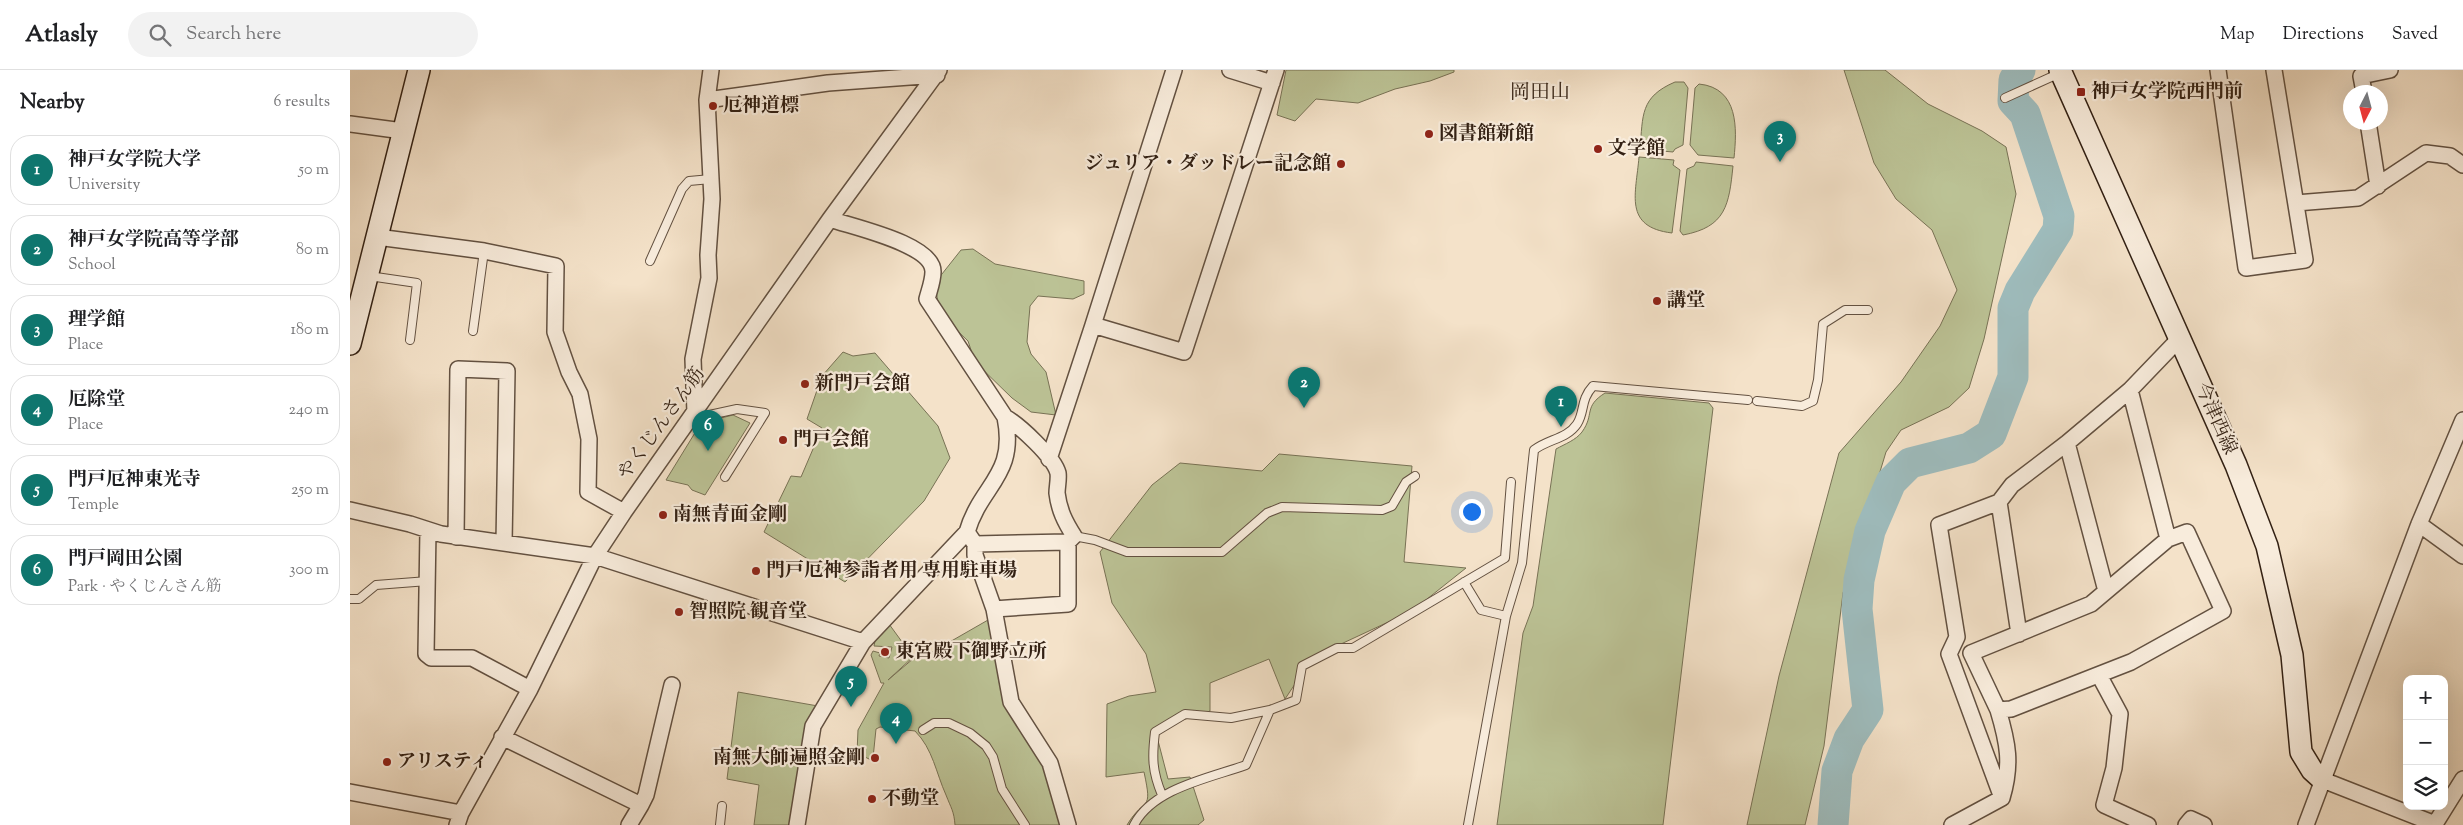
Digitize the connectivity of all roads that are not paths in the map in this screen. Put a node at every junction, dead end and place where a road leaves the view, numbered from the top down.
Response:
1 (419, 70) edge
2 (710, 70) edge
3 (1174, 70) edge
4 (1230, 70) edge
5 (2218, 70) edge
6 (2274, 70) edge
7 (2390, 70) edge
8 (2061, 71) edge
9 (938, 72) edge
10 (2361, 73) edge
11 (1274, 76) edge
12 (2004, 98) dead end
13 (706, 100) junction
14 (350, 124) edge
15 (2369, 130) edge
16 (403, 132) junction
17 (2463, 165) edge
18 (711, 179) junction
19 (2378, 186) junction
20 (2296, 203) junction
21 (830, 219) junction
22 (377, 237) junction
23 (484, 251) junction
24 (650, 261) dead end
25 (367, 276) junction
26 (1868, 310) dead end
27 (1093, 325) junction
28 (472, 331) dead end
29 (2179, 339) junction
30 (410, 340) dead end
31 (350, 344) edge
32 (2130, 390) junction
33 (1748, 400) dead end
34 (1757, 401) dead end
35 (693, 416) junction
36 (1005, 417) junction
37 (2463, 420) edge
38 (2067, 443) junction
39 (1048, 459) junction
40 (1415, 476) dead end
41 (725, 477) dead end
42 (1511, 482) dead end
43 (1999, 502) junction
44 (350, 510) edge
45 (624, 512) junction
46 (2418, 524) junction
47 (428, 530) junction
48 (456, 536) junction
49 (971, 538) junction
50 (1071, 539) junction
51 (2168, 539) junction
52 (504, 543) junction
53 (595, 556) junction
54 (2463, 556) edge
55 (1505, 558) junction
56 (1522, 562) junction
57 (428, 581) junction
58 (1464, 582) junction
59 (2106, 591) junction
60 (350, 599) edge
61 (994, 609) junction
62 (1506, 616) junction
63 (2019, 634) junction
64 (863, 642) junction
65 (2098, 675) junction
66 (672, 685) dead end
67 (530, 689) junction
68 (1270, 710) junction
69 (1998, 710) junction
70 (923, 730) dead end
71 (502, 737) junction
72 (2463, 779) edge
73 (2323, 780) junction
74 (350, 792) edge
75 (1162, 795) junction
76 (2002, 798) junction
77 (641, 805) junction
78 (722, 806) dead end
79 (459, 819) edge
80 (629, 825) edge
81 (720, 825) edge
82 (797, 825) edge
83 (1025, 825) edge
84 (1068, 825) edge
85 (1134, 825) edge
86 (1468, 825) edge
87 (1952, 825) edge
88 (2148, 825) edge
89 (2186, 825) edge
90 (2204, 825) edge
91 (2306, 825) edge

1 - 16 street
2 - 13 street
3 - 27 street
4 - 11 street
5 - 20 street
6 - 20 street
7 - 10 street
8 - 12 lane
8 - 29 street, 今津西線
9 - 13 street
9 - 21 street, やくじんさん筋
11 - 27 street
13 - 18 street
14 - 16 street
15 - 19 street
16 - 22 street
17 - 19 street
18 - 24 lane
18 - 35 street
19 - 20 street
21 - 35 street, やくじんさん筋
21 - 36 street
22 - 23 street
22 - 25 street
23 - 28 lane
23 - 45 street
25 - 30 lane
25 - 31 street
26 - 34 lane
27 - 39 street
29 - 32 street
29 - 73 street, 今津西線
32 - 38 street
32 - 51 street
33 - 56 lane
35 - 41 lane
35 - 45 street, やくじんさん筋
36 - 39 street
36 - 49 street
37 - 46 street
38 - 43 street
38 - 59 street
39 - 50 street
40 - 50 lane
42 - 55 lane
43 - 63 street
43 - 76 street
44 - 47 street
45 - 53 street, やくじんさん筋
46 - 54 street
46 - 73 street
47 - 48 street
47 - 57 street
48 - 52 street
48 - 52 street
49 - 50 street
49 - 61 street
49 - 64 street
50 - 61 street
51 - 59 street
51 - 65 street
52 - 53 street
53 - 64 street
53 - 67 street, やくじんさん筋
55 - 56 lane
55 - 58 lane
56 - 62 lane
57 - 60 lane
57 - 67 street
58 - 62 lane
58 - 68 lane
59 - 63 street
61 - 84 street
62 - 86 lane
63 - 69 street
64 - 82 street
65 - 69 street
65 - 88 street
66 - 77 street
67 - 71 street, やくじんさん筋
68 - 75 lane
68 - 75 lane
69 - 76 street
70 - 83 lane
71 - 77 street
71 - 79 street, やくじんさん筋
72 - 73 street
73 - 91 street
74 - 79 street
75 - 85 lane
76 - 87 street
77 - 80 street
78 - 81 lane
89 - 90 street

